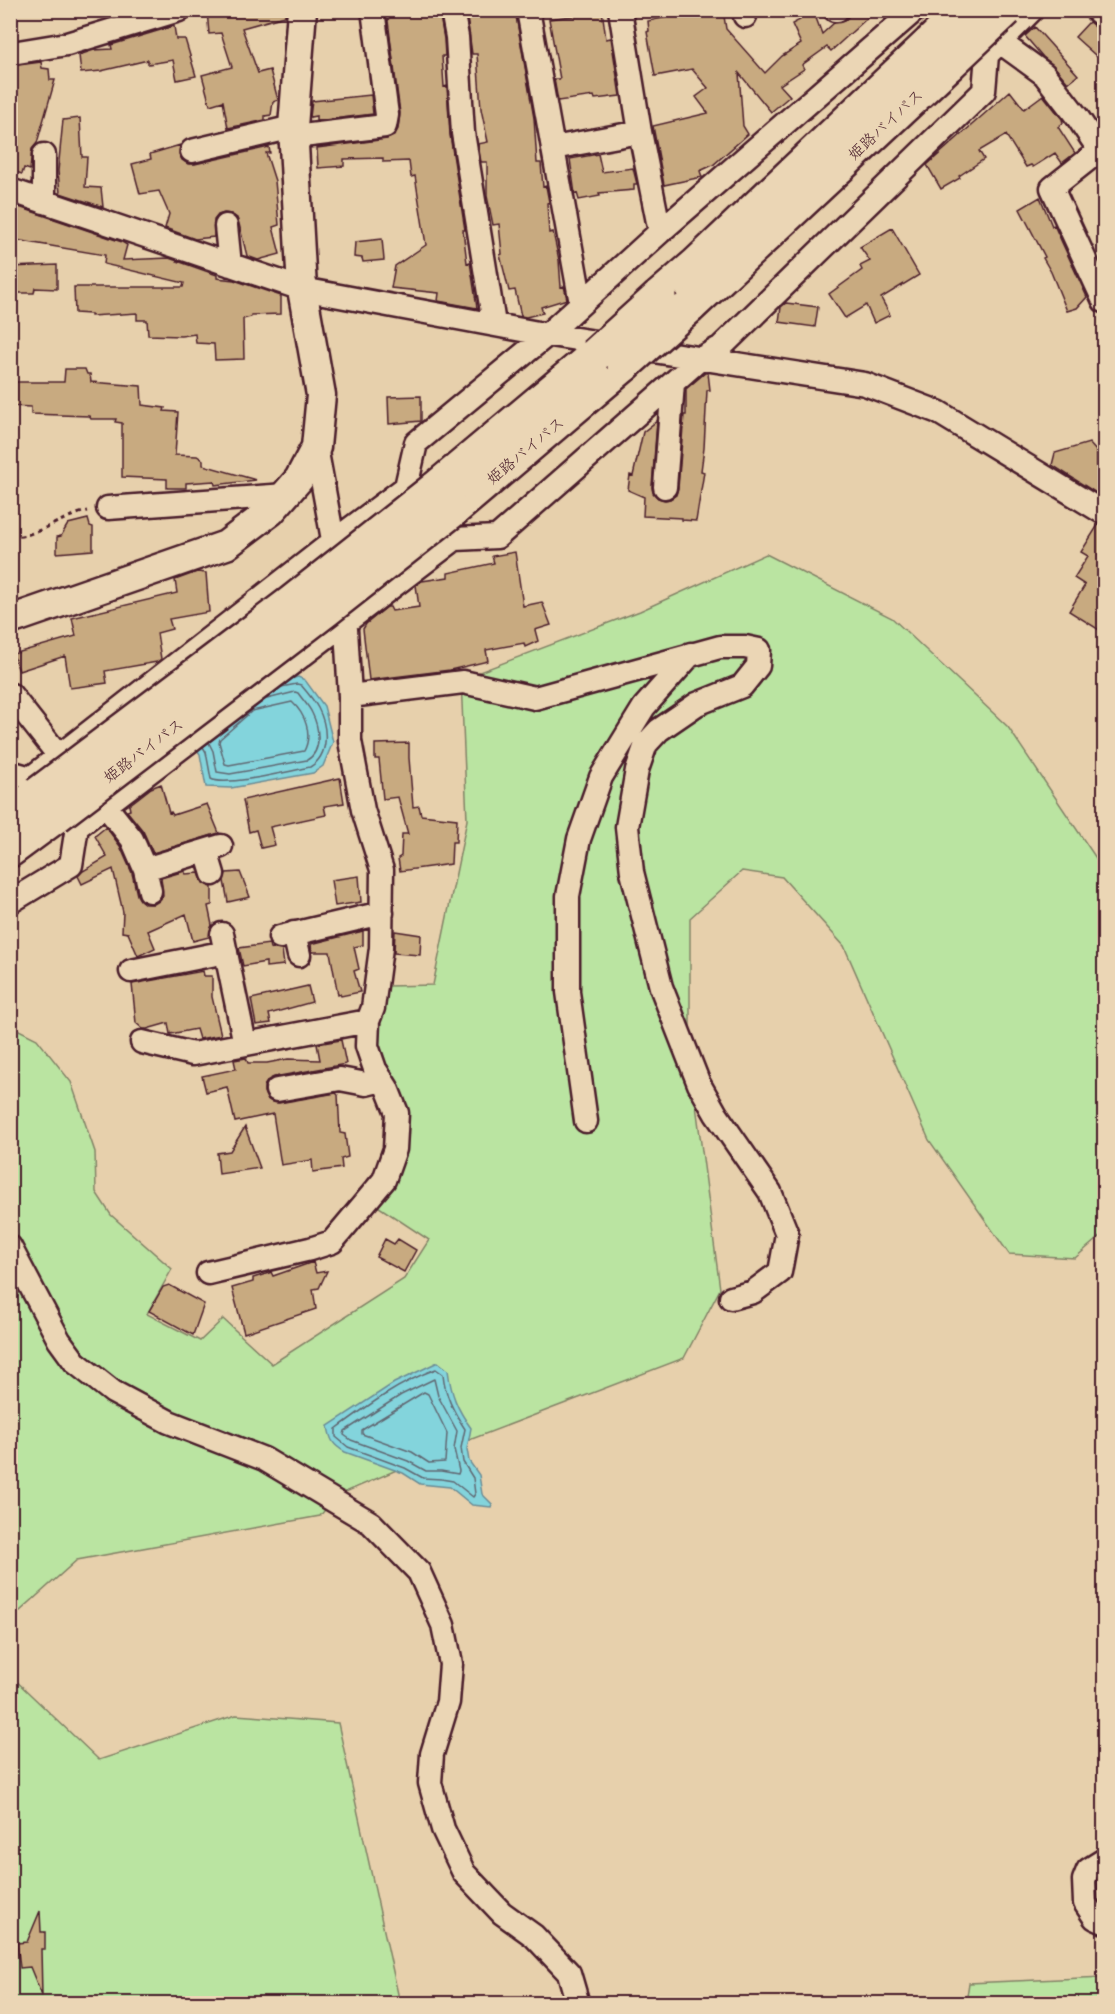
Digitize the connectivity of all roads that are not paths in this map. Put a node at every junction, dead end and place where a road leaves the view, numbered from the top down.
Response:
1 (178, 10) edge
2 (302, 10) edge
3 (373, 10) edge
4 (452, 10) edge
5 (528, 10) edge
6 (620, 10) edge
7 (915, 10) edge
8 (950, 10) edge
9 (964, 10) edge
10 (1032, 10) edge
11 (1096, 10) edge
12 (133, 17) edge
13 (1104, 17) edge
14 (998, 36) edge
15 (12, 53) dead end
16 (940, 54) junction
17 (293, 132) junction
18 (640, 132) junction
19 (553, 148) junction
20 (192, 152) dead end
21 (1102, 153) edge
22 (44, 155) dead end
23 (10, 190) edge
24 (44, 202) junction
25 (226, 226) dead end
26 (660, 232) junction
27 (230, 265) junction
28 (302, 289) junction
29 (1104, 301) edge
30 (581, 303) junction
31 (494, 324) junction
32 (548, 334) junction
33 (700, 359) junction
34 (673, 383) junction
35 (316, 447) junction
36 (665, 487) dead end
37 (286, 495) junction
38 (437, 506) junction
39 (108, 508) road end
40 (1104, 513) edge
41 (334, 541) junction
42 (10, 620) edge
43 (347, 623) junction
44 (691, 654) junction
45 (11, 695) edge
46 (350, 696) junction
47 (59, 756) junction
48 (10, 772) edge
49 (47, 805) junction
50 (105, 805) junction
51 (10, 814) edge
52 (10, 850) edge
53 (145, 869) junction
54 (213, 874) dead end
55 (150, 891) dead end
56 (10, 902) edge
57 (381, 912) junction
58 (291, 942) dead end
59 (131, 970) dead end
60 (368, 1021) junction
61 (142, 1042) dead end
62 (245, 1044) junction
63 (382, 1080) junction
64 (277, 1090) dead end
65 (586, 1121) dead end
66 (10, 1248) edge
67 (208, 1273) dead end
68 (731, 1298) dead end
69 (1104, 1860) edge
70 (1104, 1922) edge
71 (579, 2004) edge

1 - 12 street
2 - 17 street
3 - 17 street
4 - 31 street
5 - 19 street
6 - 18 street
7 - 26 street
8 - 14 street
9 - 16 highway, 姫路バイパス, bridge
10 - 14 street
11 - 13 street
12 - 15 street
14 - 16 highway, 姫路バイパス, bridge
14 - 21 street
14 - 33 street
16 - 38 highway, 姫路バイパス, bridge
17 - 20 street
17 - 28 street
18 - 19 street
18 - 26 street
19 - 30 street
21 - 29 street
22 - 24 street
23 - 24 street
24 - 27 street
25 - 27 street
26 - 30 street
27 - 28 street
28 - 31 street
28 - 35 street
30 - 32 street
31 - 32 street
32 - 33 street
32 - 38 street
33 - 34 street
33 - 40 street
34 - 36 street
34 - 38 street
35 - 37 street
35 - 41 street
37 - 39 street
37 - 42 street
38 - 41 street
38 - 43 street
38 - 49 highway, 姫路バイパス, bridge
41 - 43 street
41 - 47 street
43 - 46 street
43 - 50 street
44 - 46 street
44 - 65 street
44 - 68 street
45 - 47 street
46 - 57 street
47 - 48 street
49 - 51 highway, 姫路バイパス
49 - 52 highway, 姫路バイパス
50 - 53 street
50 - 56 street
53 - 54 street
53 - 55 street
57 - 58 street
57 - 60 street
59 - 62 street
60 - 62 street
60 - 63 street
61 - 62 street
63 - 64 street
63 - 67 street
66 - 71 street
69 - 70 street

